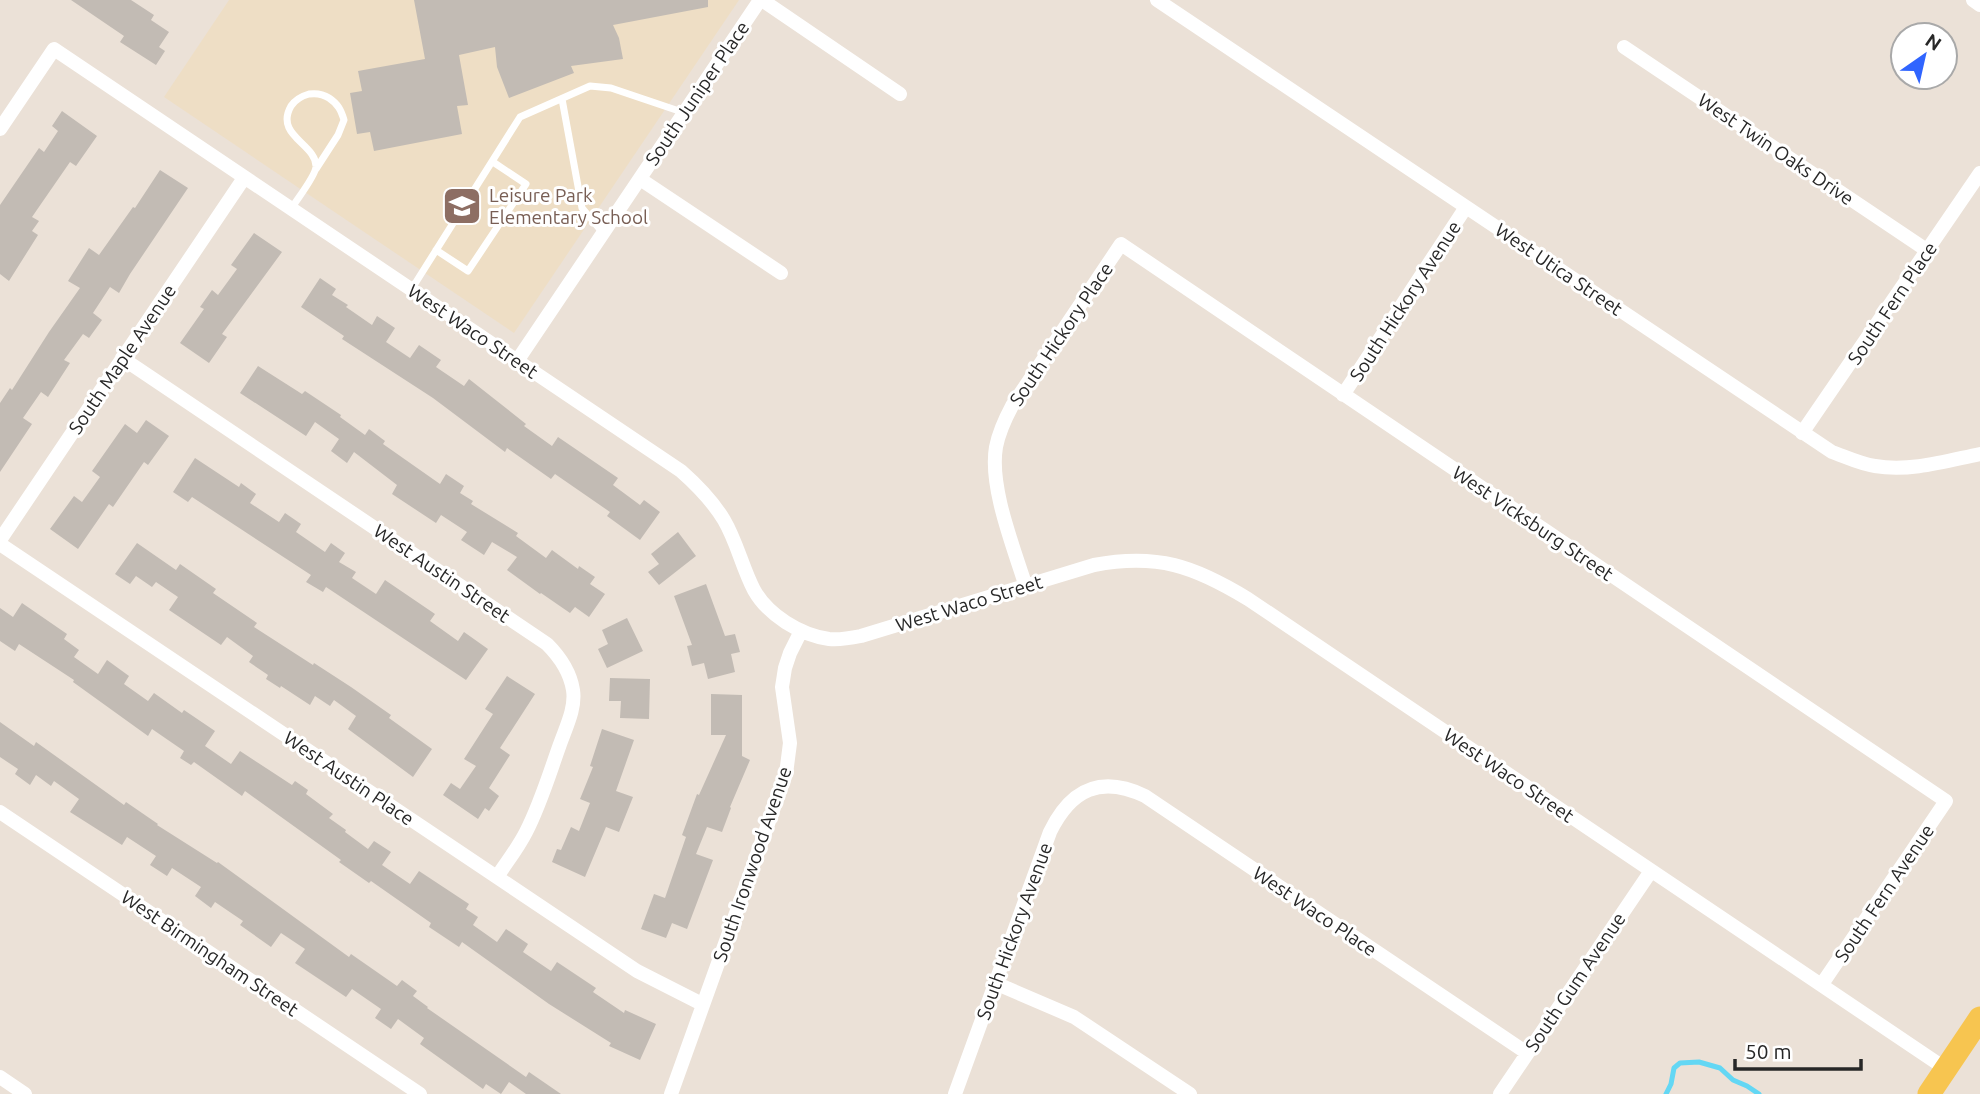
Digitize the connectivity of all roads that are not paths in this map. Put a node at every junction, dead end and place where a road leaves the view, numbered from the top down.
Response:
1 (761, 0) edge
2 (1973, 0) edge
3 (1158, 1) edge
4 (1980, 5) edge
5 (1624, 47) dead end
6 (900, 93) dead end
7 (562, 99) junction
8 (685, 113) junction
9 (0, 129) edge
10 (493, 162) junction
11 (316, 169) junction
12 (1980, 173) edge
13 (244, 178) junction
14 (640, 179) junction
15 (1466, 207) junction
16 (291, 209) junction
17 (603, 234) junction
18 (1121, 244) joint
19 (436, 250) junction
20 (1928, 251) junction
21 (781, 273) dead end
22 (411, 290) junction
23 (122, 358) junction
24 (517, 361) junction
25 (1343, 396) junction
26 (1802, 433) junction
27 (1980, 454) edge
28 (0, 542) edge
29 (1026, 586) junction
30 (801, 631) junction
31 (1097, 787) joint
32 (1946, 801) joint
33 (0, 812) edge
34 (1651, 871) junction
35 (497, 877) junction
36 (995, 983) junction
37 (1822, 985) junction
38 (702, 1004) junction
39 (1980, 1018) edge
40 (1527, 1053) junction
41 (1946, 1069) junction
42 (0, 1077) edge
43 (25, 1094) edge
44 (421, 1094) edge
45 (671, 1094) edge
46 (955, 1094) edge
47 (1190, 1094) edge
48 (1500, 1094) edge
49 (1929, 1094) edge

1 - 6 street
1 - 8 street, South Juniper Place
2 - 4 street
3 - 15 street, West Utica Street
5 - 20 street, West Twin Oaks Drive
7 - 8 lane
7 - 10 lane
7 - 17 lane
8 - 14 street, South Juniper Place
9 - 13 street, West Waco Street
10 - 19 lane
10 - 19 lane
11 - 11 lane
11 - 16 lane
12 - 20 street, South Fern Place
13 - 16 street, West Waco Street
13 - 23 street, South Maple Avenue
14 - 17 street, South Juniper Place
14 - 21 street
15 - 25 street, South Hickory Avenue
15 - 26 street, West Utica Street
16 - 22 street, West Waco Street
17 - 24 street, South Juniper Place
18 - 25 street, West Vicksburg Street
18 - 29 street, South Hickory Place
19 - 22 lane
20 - 26 street, South Fern Place
22 - 24 street, West Waco Street
23 - 28 street, South Maple Avenue
23 - 35 street, West Austin Street
24 - 30 street, West Waco Street
25 - 32 street, West Vicksburg Street
26 - 27 street, West Utica Street
28 - 35 street, West Austin Place
29 - 30 street, West Waco Street
29 - 34 street, West Waco Street
30 - 38 street, South Ironwood Avenue
31 - 36 street, South Hickory Avenue
31 - 40 street, West Waco Place
32 - 37 street, South Fern Avenue
33 - 44 street, West Birmingham Street
34 - 37 street, West Waco Street
34 - 40 street, South Gum Avenue
35 - 38 street, West Austin Place
36 - 46 street, South Hickory Avenue
36 - 47 street
37 - 41 street, West Waco Street
38 - 45 street, South Ironwood Avenue
39 - 41 main road
40 - 48 street, South Gum Avenue
41 - 49 main road
42 - 43 street

